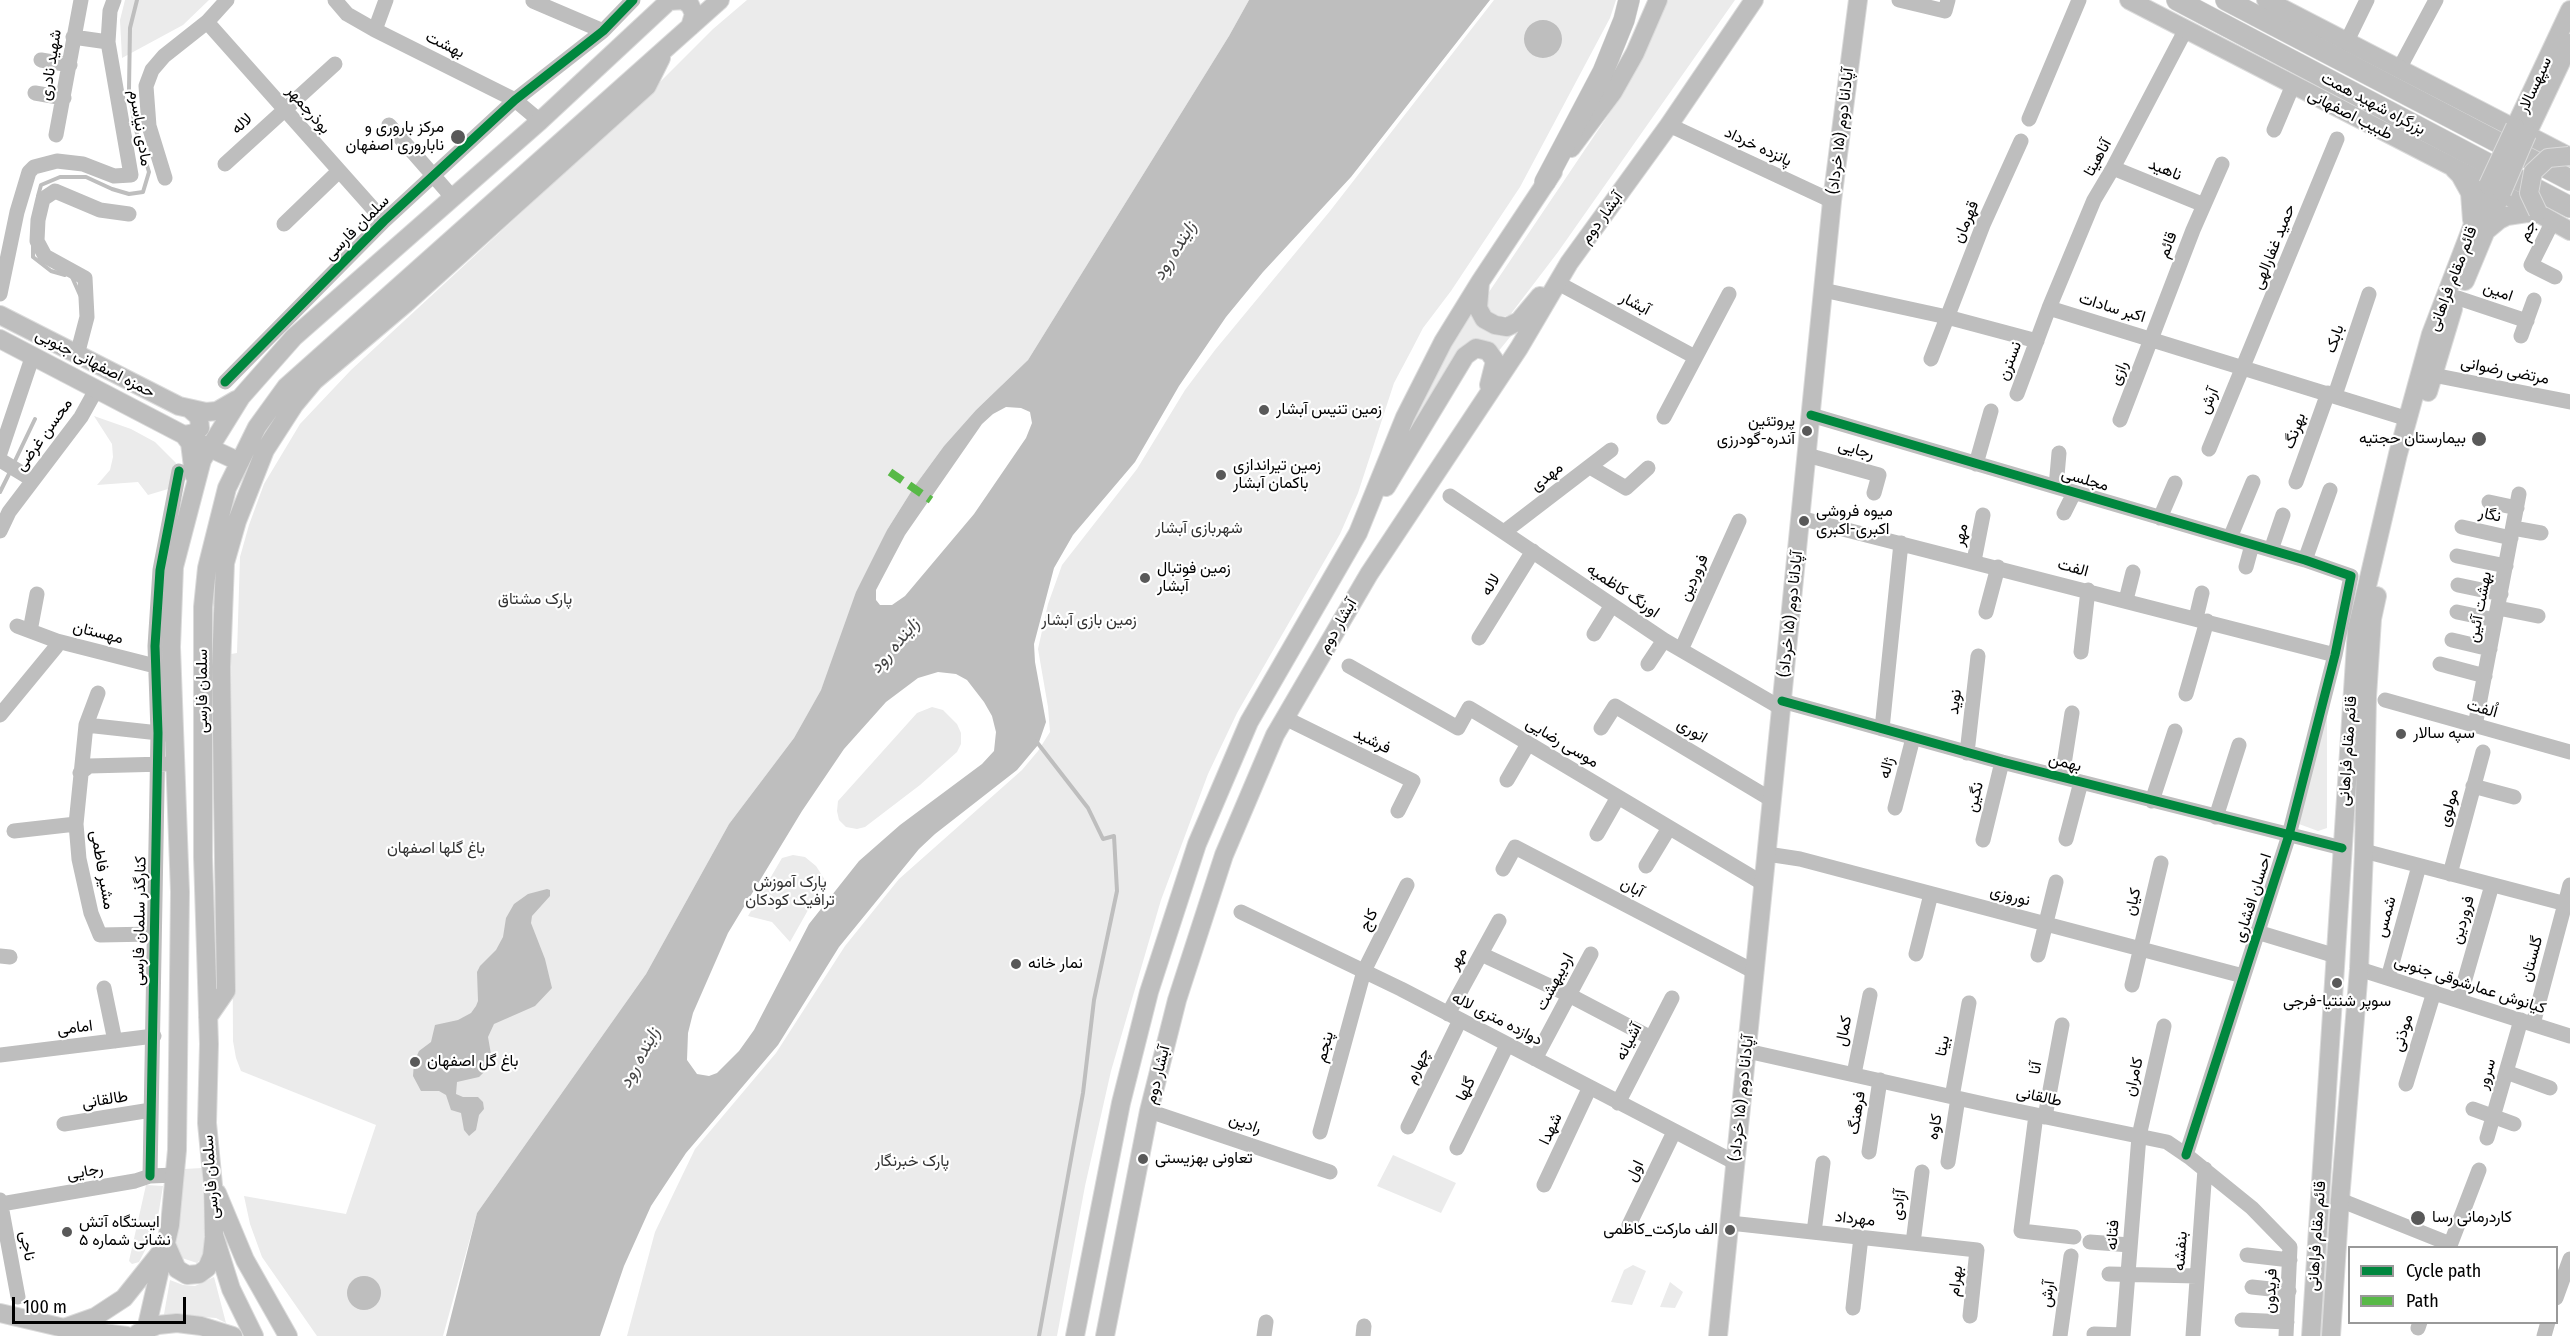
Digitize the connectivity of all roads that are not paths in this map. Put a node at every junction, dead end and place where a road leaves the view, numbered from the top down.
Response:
1 (81, 0) edge
2 (114, 0) edge
3 (227, 0) edge
4 (334, 0) edge
5 (386, 0) edge
6 (633, 0) edge
7 (720, 0) edge
8 (1629, 0) edge
9 (1658, 0) edge
10 (1754, 0) edge
11 (1858, 0) edge
12 (1899, 0) edge
13 (1948, 0) edge
14 (2079, 0) edge
15 (2129, 0) edge
16 (2226, 0) edge
17 (2266, 0) edge
18 (2367, 0) edge
19 (2436, 0) edge
20 (533, 1) edge
21 (670, 1) edge
22 (2175, 1) edge
23 (2570, 10) edge
24 (207, 22) junction
25 (690, 27) junction
26 (2186, 29) junction
27 (375, 30) junction
28 (603, 31) junction
29 (73, 37) junction
30 (108, 42) junction
31 (2346, 43) junction
32 (2570, 44) edge
33 (666, 48) junction
34 (41, 60) dead end
35 (335, 64) dead end
36 (70, 65) junction
37 (2398, 69) junction
38 (2294, 85) junction
39 (35, 93) dead end
40 (64, 98) junction
41 (515, 100) junction
42 (2543, 101) junction
43 (2525, 105) junction
44 (284, 110) junction
45 (2490, 115) junction
46 (2029, 119) dead end
47 (540, 122) junction
48 (389, 125) dead end
49 (1669, 125) junction
50 (2274, 130) dead end
51 (2521, 131) junction
52 (56, 135) dead end
53 (2337, 140) dead end
54 (2021, 141) dead end
55 (2547, 145) junction
56 (2569, 156) edge
57 (225, 164) dead end
58 (2222, 164) dead end
59 (2450, 166) junction
60 (2114, 168) junction
61 (339, 171) junction
62 (434, 176) junction
63 (165, 178) dead end
64 (2570, 180) edge
65 (1545, 182) junction
66 (2495, 189) junction
67 (453, 198) junction
68 (1832, 201) junction
69 (2204, 205) junction
70 (2570, 207) edge
71 (129, 214) dead end
72 (2545, 216) junction
73 (384, 221) junction
74 (284, 224) dead end
75 (2479, 230) junction
76 (2570, 231) edge
77 (1569, 263) junction
78 (2556, 276) dead end
79 (1480, 282) junction
80 (1558, 283) junction
81 (1823, 290) junction
82 (0, 294) edge
83 (1729, 294) dead end
84 (2369, 294) dead end
85 (2458, 298) junction
86 (2534, 300) dead end
87 (2049, 308) junction
88 (0, 315) edge
89 (1947, 317) junction
90 (2527, 321) junction
91 (2521, 336) dead end
92 (0, 339) edge
93 (2152, 339) junction
94 (2037, 341) junction
95 (77, 356) junction
96 (1695, 357) junction
97 (32, 358) junction
98 (1931, 359) dead end
99 (2243, 368) junction
100 (2433, 375) junction
101 (225, 382) dead end
102 (96, 390) junction
103 (2017, 394) dead end
104 (2332, 394) junction
105 (1487, 396) junction
106 (240, 397) junction
107 (2570, 402) edge
108 (191, 410) junction
109 (1990, 411) dead end
110 (1810, 415) junction
111 (1664, 417) dead end
112 (2408, 419) junction
113 (2120, 420) dead end
114 (224, 423) junction
115 (184, 435) junction
116 (253, 435) junction
117 (210, 447) junction
118 (2209, 449) dead end
119 (1611, 450) dead end
120 (2059, 453) dead end
121 (1807, 454) junction
122 (6, 462) edge
123 (240, 462) junction
124 (1976, 464) junction
125 (1590, 467) junction
126 (1648, 468) dead end
127 (179, 471) dead end
128 (33, 480) junction
129 (2253, 482) dead end
130 (2296, 482) dead end
131 (2175, 483) dead end
132 (2056, 488) junction
133 (2330, 490) dead end
134 (1874, 493) dead end
135 (2074, 493) junction
136 (193, 495) junction
137 (1450, 496) dead end
138 (2489, 502) dead end
139 (2064, 513) dead end
140 (1983, 515) dead end
141 (2283, 515) dead end
142 (1800, 518) junction
143 (2160, 518) junction
144 (1739, 520) dead end
145 (2462, 527) dead end
146 (0, 531) edge
147 (1504, 532) junction
148 (1358, 533) junction
149 (2512, 533) junction
150 (2541, 533) dead end
151 (2230, 538) junction
152 (1901, 543) junction
153 (2252, 544) junction
154 (2271, 550) junction
155 (1533, 551) junction
156 (2457, 556) dead end
157 (2305, 560) junction
158 (1974, 561) junction
159 (2506, 566) junction
160 (1998, 567) junction
161 (2246, 567) dead end
162 (2133, 572) dead end
163 (2351, 576) joint
164 (2458, 585) dead end
165 (2088, 590) junction
166 (2202, 593) dead end
167 (37, 594) dead end
168 (2126, 600) junction
169 (1612, 605) junction
170 (2498, 607) junction
171 (1986, 612) dead end
172 (2457, 612) dead end
173 (2538, 616) dead end
174 (2202, 620) junction
175 (1594, 634) dead end
176 (1479, 638) dead end
177 (57, 640) junction
178 (1664, 640) junction
179 (2452, 640) dead end
180 (2490, 649) junction
181 (1681, 650) junction
182 (2081, 652) dead end
183 (2335, 655) junction
184 (1978, 656) dead end
185 (1648, 664) dead end
186 (2440, 664) dead end
187 (1349, 666) dead end
188 (164, 668) junction
189 (212, 668) junction
190 (2485, 676) junction
191 (2368, 677) junction
192 (98, 693) dead end
193 (2186, 693) dead end
194 (2385, 700) junction
195 (1782, 705) junction
196 (2072, 713) dead end
197 (0, 715) edge
198 (1285, 718) junction
199 (2367, 718) junction
200 (86, 725) junction
201 (2475, 726) junction
202 (1601, 728) dead end
203 (1882, 729) junction
204 (2175, 731) dead end
205 (166, 734) junction
206 (1913, 738) junction
207 (1528, 744) junction
208 (2238, 745) dead end
209 (2483, 752) dead end
210 (2570, 752) edge
211 (1967, 753) junction
212 (2002, 762) junction
213 (166, 764) junction
214 (80, 773) junction
215 (2062, 777) junction
216 (1507, 780) dead end
217 (2081, 782) junction
218 (2474, 786) junction
219 (1618, 797) junction
220 (2514, 797) dead end
221 (1772, 800) junction
222 (2152, 801) junction
223 (1895, 808) dead end
224 (1398, 811) dead end
225 (2216, 817) junction
226 (76, 824) junction
227 (1669, 828) junction
228 (14, 831) dead end
229 (1598, 834) dead end
230 (2289, 835) junction
231 (2066, 839) dead end
232 (1983, 840) dead end
233 (2342, 848) junction
234 (2364, 851) junction
235 (1767, 854) junction
236 (2161, 863) dead end
237 (1646, 866) dead end
238 (2419, 866) junction
239 (1503, 869) dead end
240 (2450, 874) junction
241 (2056, 882) dead end
242 (1764, 884) junction
243 (1407, 885) dead end
244 (2492, 885) junction
245 (2570, 885) edge
246 (1931, 894) junction
247 (2567, 904) edge
248 (1240, 912) dead end
249 (1499, 921) dead end
250 (2046, 924) junction
251 (2257, 932) junction
252 (154, 934) junction
253 (2140, 949) junction
254 (1481, 954) junction
255 (1591, 954) dead end
256 (1916, 954) dead end
257 (2038, 955) dead end
258 (2336, 956) junction
259 (2359, 969) junction
260 (1364, 971) junction
261 (1755, 972) junction
262 (2243, 976) junction
263 (2388, 978) junction
264 (2132, 985) dead end
265 (104, 988) dead end
266 (2433, 992) junction
267 (1569, 995) junction
268 (1870, 995) dead end
269 (1672, 998) dead end
270 (2459, 1000) junction
271 (1970, 1003) dead end
272 (1454, 1017) junction
273 (2527, 1022) junction
274 (2062, 1025) dead end
275 (2164, 1026) dead end
276 (154, 1036) junction
277 (2570, 1036) edge
278 (1651, 1038) junction
279 (115, 1041) junction
280 (1507, 1045) junction
281 (1747, 1051) junction
282 (0, 1055) edge
283 (1535, 1059) junction
284 (2506, 1072) junction
285 (1854, 1074) junction
286 (1881, 1080) junction
287 (2406, 1084) dead end
288 (1590, 1088) junction
289 (2550, 1088) dead end
290 (1955, 1097) junction
291 (1618, 1103) junction
292 (2473, 1109) dead end
293 (152, 1110) junction
294 (1149, 1111) junction
295 (2041, 1116) junction
296 (2493, 1117) junction
297 (64, 1124) dead end
298 (2514, 1124) dead end
299 (1408, 1127) dead end
300 (1320, 1132) dead end
301 (1674, 1132) junction
302 (2139, 1136) junction
303 (2487, 1138) dead end
304 (1456, 1148) dead end
305 (1869, 1152) dead end
306 (2186, 1155) junction
307 (1948, 1162) dead end
308 (1736, 1163) junction
309 (1823, 1163) dead end
310 (2205, 1169) junction
311 (2479, 1170) dead end
312 (1330, 1172) dead end
313 (1922, 1172) dead end
314 (175, 1175) junction
315 (150, 1176) junction
316 (213, 1185) junction
317 (1544, 1185) dead end
318 (2340, 1200) junction
319 (0, 1202) edge
320 (1730, 1223) junction
321 (1629, 1225) dead end
322 (1814, 1232) junction
323 (214, 1236) junction
324 (1861, 1237) junction
325 (2074, 1237) dead end
326 (2090, 1242) dead end
327 (1913, 1243) junction
328 (166, 1244) junction
329 (2130, 1245) junction
330 (2450, 1246) edge
331 (1977, 1250) joint
332 (2290, 1253) junction
333 (2247, 1255) dead end
334 (2071, 1256) dead end
335 (2570, 1259) edge
336 (2109, 1274) dead end
337 (2128, 1274) junction
338 (2197, 1276) junction
339 (2252, 1287) dead end
340 (2289, 1291) junction
341 (2558, 1292) edge
342 (18, 1297) dead end
343 (1853, 1308) dead end
344 (0, 1313) edge
345 (1970, 1316) dead end
346 (2242, 1320) dead end
347 (64, 1328) junction
348 (2287, 1329) edge
349 (134, 1334) edge
350 (2094, 1334) dead end
351 (2311, 1335) edge
352 (2331, 1335) edge
353 (233, 1336) edge
354 (254, 1336) edge
355 (288, 1336) edge
356 (1075, 1336) edge
357 (1105, 1336) edge
358 (1719, 1336) edge
359 (2060, 1336) edge
360 (2123, 1336) edge
361 (2193, 1336) edge

1 - 29 street, شهید نادری
2 - 30 street, مادی نیاسرم
3 - 24 street
4 - 27 street, بهشت
5 - 27 street
6 - 28 street, سلمان فارسی
7 - 25 main road, سلمان فارسی
8 - 65 highway
9 - 65 main road, آبشار دوم
10 - 49 main road, آبشار دوم
11 - 68 main road, آپادانا دوم (۱۵ خرداد)
12 - 13 street
14 - 46 street
15 - 26 main road, طبیب اصفهانی
16 - 64 highway, بزرگراه شهید همت
17 - 31 main road
18 - 31 street
19 - 37 street
20 - 28 street
21 - 25 main road
21 - 47 main road, سلمان فارسی
22 - 70 highway, بزرگراه شهید همت
23 - 43 main road, سپهسالار
24 - 44 street, بوذرجمهر
24 - 63 street
25 - 33 main road, سلمان فارسی
26 - 38 main road, طبیب اصفهانی
26 - 60 street, آناهیتا
27 - 41 street, بهشت
28 - 41 street, سلمان فارسی
29 - 30 street
29 - 36 street, شهید نادری
30 - 82 street, مادی نیاسرم
31 - 37 main road
32 - 42 main road, سپهسالار
33 - 116 main road, سلمان فارسی
33 - 189 main road
34 - 36 street
35 - 44 street, لاله
36 - 40 street, شهید نادری
37 - 45 main road
38 - 50 street
38 - 59 main road, طبیب اصفهانی
39 - 40 street
40 - 52 street, شهید نادری
41 - 47 street, بهشت
41 - 62 street, سلمان فارسی
42 - 51 main road, سپهسالار
42 - 55 main road
43 - 45 main road
43 - 51 main road, سپهسالار
44 - 57 street, لاله
44 - 61 street, بوذرجمهر
45 - 51 main road
47 - 67 main road, سلمان فارسی
48 - 62 street
49 - 68 street, پانزده خرداد
49 - 77 main road, آبشار دوم
51 - 55 main road
51 - 66 main road, قائم مقام فراهانی, bridge
53 - 99 street, حمید غفارالهی
54 - 89 street, قهرمان
55 - 56 main road
56 - 72 main road, bridge
58 - 69 street, قائم
59 - 66 main road, طبیب اصفهانی
59 - 75 main road
60 - 69 street, ناهید
60 - 87 street, آناهیتا
61 - 73 street, بوذرجمهر
61 - 74 street
62 - 67 street
62 - 73 street, سلمان فارسی
65 - 79 main road, آبشار دوم
66 - 72 main road, طبیب اصفهانی
66 - 75 main road, قائم مقام فراهانی
67 - 106 main road, سلمان فارسی
68 - 81 main road, آپادانا دوم (۱۵ خرداد)
69 - 93 street, قائم
71 - 95 street
72 - 75 main road
72 - 76 main road, طبیب اصفهانی
72 - 78 street, جم
73 - 101 street, سلمان فارسی
75 - 85 main road, قائم مقام فراهانی
75 - 112 main road, قائم مقام فراهانی
77 - 79 main road
77 - 80 main road, آبشار دوم
79 - 148 main road, آبشار دوم
80 - 96 street, آبشار
80 - 105 main road, آبشار دوم
81 - 89 street
81 - 110 main road, آپادانا دوم (۱۵ خرداد)
83 - 96 street
84 - 104 street, بابک
85 - 90 street, امین
85 - 100 main road, قائم مقام فراهانی
86 - 90 street, امین
87 - 93 street, اکبر سادات
87 - 94 street
88 - 95 main road, حمزه اصفهانی جنوبی
89 - 94 street
89 - 98 street, قهرمان
90 - 91 street, امین
92 - 97 main road, حمزه اصفهانی جنوبی
93 - 99 street, اکبر سادات
93 - 113 street, رازی
94 - 103 street, نسترن
95 - 108 main road, حمزه اصفهانی جنوبی
96 - 111 street
97 - 102 main road, حمزه اصفهانی جنوبی
97 - 122 street
99 - 104 street, اکبر سادات
99 - 118 street, آرش
100 - 107 street, مرتضی رضوانی
100 - 191 main road, قائم مقام فراهانی
102 - 115 main road, حمزه اصفهانی جنوبی
102 - 128 street, محسن غرضی
104 - 112 street, اکبر سادات
104 - 130 street, بهرنگ
105 - 148 main road
105 - 198 main road, آبشار دوم
106 - 108 main road, حمزه اصفهانی جنوبی
106 - 114 main road, سلمان فارسی
108 - 114 main road, حمزه اصفهانی جنوبی
108 - 115 main road
109 - 124 street
110 - 121 main road, آپادانا دوم (۱۵ خرداد)
110 - 124 street, مجلسی
112 - 233 main road, قائم مقام فراهانی
114 - 116 main road, حمزه اصفهانی جنوبی
114 - 117 main road, سلمان فارسی
115 - 117 main road, حمزه اصفهانی جنوبی
115 - 136 main road
116 - 123 main road, سلمان فارسی
117 - 123 main road, حمزه اصفهانی جنوبی
117 - 136 main road, سلمان فارسی
119 - 125 street, مهدی
120 - 132 street
121 - 134 street, رجایی
121 - 142 main road, آپادانا دوم (۱۵ خرداد)
122 - 128 street
123 - 189 main road, سلمان فارسی
124 - 132 street, مجلسی
125 - 126 street
125 - 147 street, مهدی
127 - 188 street
128 - 146 street, محسن غرضی
129 - 151 street
131 - 143 street
132 - 135 street, مجلسی
133 - 157 street
135 - 139 street
135 - 143 street, مجلسی
136 - 188 main road, سلمان فارسی
137 - 147 street, اورنگ کاظمیه
138 - 149 street, بهشت آئین
140 - 158 street, مهر
141 - 154 street
142 - 152 street, الفت
142 - 195 main road, آپادانا دوم (۱۵ خرداد)
143 - 151 street, مجلسی
144 - 181 street, فروردین
145 - 149 street, نگار
147 - 155 street, اورنگ کاظمیه
148 - 356 main road, آبشار دوم
149 - 150 street, نگار
149 - 159 street, بهشت آئین
151 - 153 street, مجلسی
152 - 158 street, الفت
152 - 203 street
153 - 154 street, مجلسی
153 - 161 street
154 - 157 street, مجلسی
155 - 169 street, اورنگ کاظمیه
155 - 176 street, لاله
156 - 159 street
157 - 163 street, مجلسی
158 - 160 street, الفت
159 - 170 street, بهشت آئین
160 - 165 street, الفت
160 - 171 street
162 - 168 street
163 - 183 street, احسان افشاری
164 - 170 street
165 - 168 street, الفت
165 - 182 street
166 - 174 street
167 - 177 street, مهستان
168 - 174 street, الفت
169 - 175 street
169 - 178 street, اورنگ کاظمیه
170 - 172 street
170 - 173 street
170 - 180 street, بهشت آئین
174 - 183 street, الفت
174 - 193 street
177 - 188 street, مهستان
177 - 197 street
178 - 181 street, اورنگ کاظمیه
178 - 185 street
179 - 180 street
180 - 190 street, بهشت آئین
181 - 195 street, اورنگ کاظمیه
183 - 230 street, احسان افشاری
184 - 211 street, نوید
186 - 190 street
187 - 207 street, موسی رضایی
188 - 205 main road, سلمان فارسی
189 - 316 main road, سلمان فارسی
190 - 201 street, بهشت آئین
191 - 194 street
191 - 199 main road, قائم مقام فراهانی
192 - 200 street, مشیر فاطمی
194 - 199 street
194 - 201 street, اُلفت
195 - 203 street, بهمن
195 - 221 main road, آپادانا دوم (۱۵ خرداد)
196 - 215 street
198 - 224 street, فرشید
198 - 294 main road, آبشار دوم
199 - 234 main road, قائم مقام فراهانی
200 - 205 street
200 - 214 street, مشیر فاطمی
201 - 210 street, اُلفت
202 - 221 street, انوری
203 - 206 street, بهمن
204 - 222 street
205 - 213 main road, سلمان فارسی
206 - 211 street, بهمن
206 - 223 street, ژاله
207 - 216 street
207 - 219 street, موسی رضایی
208 - 225 street
209 - 218 street, مولوی
211 - 212 street, بهمن
212 - 215 street, بهمن
212 - 232 street, نگین
213 - 214 street
213 - 252 street, کنارگذر سلمان فارسی
213 - 314 main road, سلمان فارسی
214 - 226 street, مشیر فاطمی
215 - 217 street, بهمن
217 - 222 street, بهمن
217 - 231 street
218 - 220 street
218 - 240 street, مولوی
219 - 227 street, موسی رضایی
219 - 229 street
221 - 235 main road, آپادانا دوم (۱۵ خرداد)
222 - 225 street, بهمن
225 - 230 street, بهمن
226 - 228 street
226 - 252 street, مشیر فاطمی
227 - 237 street
227 - 242 street, موسی رضایی
230 - 233 street, بهمن
230 - 251 street, احسان افشاری
233 - 234 main road
233 - 258 main road, قائم مقام فراهانی
234 - 238 street
234 - 259 main road, قائم مقام فراهانی
235 - 242 main road, آپادانا دوم (۱۵ خرداد)
235 - 246 street, نوروزی
236 - 253 street, کیان
238 - 240 street
238 - 263 street, شمس
239 - 261 street, آبان
240 - 244 street
241 - 250 street
242 - 261 main road, آپادانا دوم (۱۵ خرداد)
243 - 260 street, کاج
244 - 247 street
244 - 270 street, فروردین
245 - 247 street, گلستان
246 - 250 street, نوروزی
246 - 256 street
247 - 273 street, گلستان
248 - 260 street, دوازده متری لاله
249 - 254 street, مهر
250 - 253 street, نوروزی
250 - 257 street
251 - 258 street
251 - 262 street, احسان افشاری
252 - 276 street, کنارگذر سلمان فارسی
253 - 262 street, نوروزی
253 - 264 street
254 - 267 street
254 - 272 street, مهر
255 - 267 street, اردیبهشت
258 - 351 main road, قائم مقام فراهانی
259 - 263 street, کیانوش عمارشوقی جنوبی
259 - 318 main road, قائم مقام فراهانی
260 - 272 street, دوازده متری لاله
260 - 300 street, پنجم
261 - 281 main road, آپادانا دوم (۱۵ خرداد)
262 - 306 street, احسان افشاری
263 - 266 street, کیانوش عمارشوقی جنوبی
265 - 279 street
266 - 270 street, کیانوش عمارشوقی جنوبی
266 - 287 street, موذنی
267 - 278 street
267 - 283 street, اردیبهشت
268 - 285 street, کمال
269 - 278 street, آشیانه
270 - 273 street, کیانوش عمارشوقی جنوبی
271 - 290 street, بیتا
272 - 280 street, دوازده متری لاله
272 - 299 street, چهارم
273 - 277 street, کیانوش عمارشوقی جنوبی
273 - 284 street, سرور
274 - 295 street, آنا
275 - 302 street, کامران
276 - 279 street, امامی
276 - 293 street, کنارگذر سلمان فارسی
278 - 291 street, آشیانه
279 - 282 street, امامی
280 - 283 street, دوازده متری لاله
280 - 304 street, گلها
281 - 285 street, طالقانی
281 - 308 main road, آپادانا دوم (۱۵ خرداد)
283 - 288 street, دوازده متری لاله
284 - 289 street
284 - 296 street, سرور
285 - 286 street, طالقانی
286 - 290 street, طالقانی
286 - 305 street, فرهنگ
288 - 291 street, دوازده متری لاله
288 - 317 street, شهدا
290 - 295 street, طالقانی
290 - 307 street, کاوه
291 - 301 street, دوازده متری لاله
292 - 296 street
293 - 297 street, طالقانی
293 - 315 street, کنارگذر سلمان فارسی
294 - 312 street, رادین
294 - 357 main road, آبشار دوم
295 - 302 street, طالقانی
295 - 325 street, آنا
296 - 298 street
296 - 303 street, سرور
301 - 308 street, دوازده متری لاله
301 - 321 street, اول
302 - 306 street, طالقانی
302 - 329 street, فتانه
306 - 310 street, طالقانی
308 - 320 main road, آپادانا دوم (۱۵ خرداد)
309 - 322 street
310 - 332 street, طالقانی
310 - 338 street, بنفشه
311 - 330 street
313 - 327 street, آزادی
314 - 315 street, رجایی
314 - 328 main road, سلمان فارسی
315 - 319 street, رجایی
316 - 323 main road, سلمان فارسی
316 - 355 main road
318 - 330 street
318 - 352 main road, قائم مقام فراهانی
319 - 342 street, ناجی
320 - 322 street, مهرداد
320 - 358 main road, آپادانا دوم (۱۵ خرداد)
322 - 324 street, مهرداد
323 - 328 main road
323 - 354 main road, سلمان فارسی
324 - 327 street, مهرداد
324 - 343 street
326 - 329 street
327 - 331 street, مهرداد
328 - 347 main road
328 - 349 main road, سلمان فارسی
329 - 337 street, فتانه
331 - 345 street, بهرام
332 - 333 street
332 - 340 street, فریدون
334 - 359 street, آرش
335 - 341 street
336 - 337 street
337 - 338 street
337 - 360 street, فتانه
338 - 361 street, بنفشه
339 - 340 street
340 - 348 street, فریدون
344 - 347 main road
346 - 348 street
347 - 349 main road
349 - 353 main road
350 - 360 street

